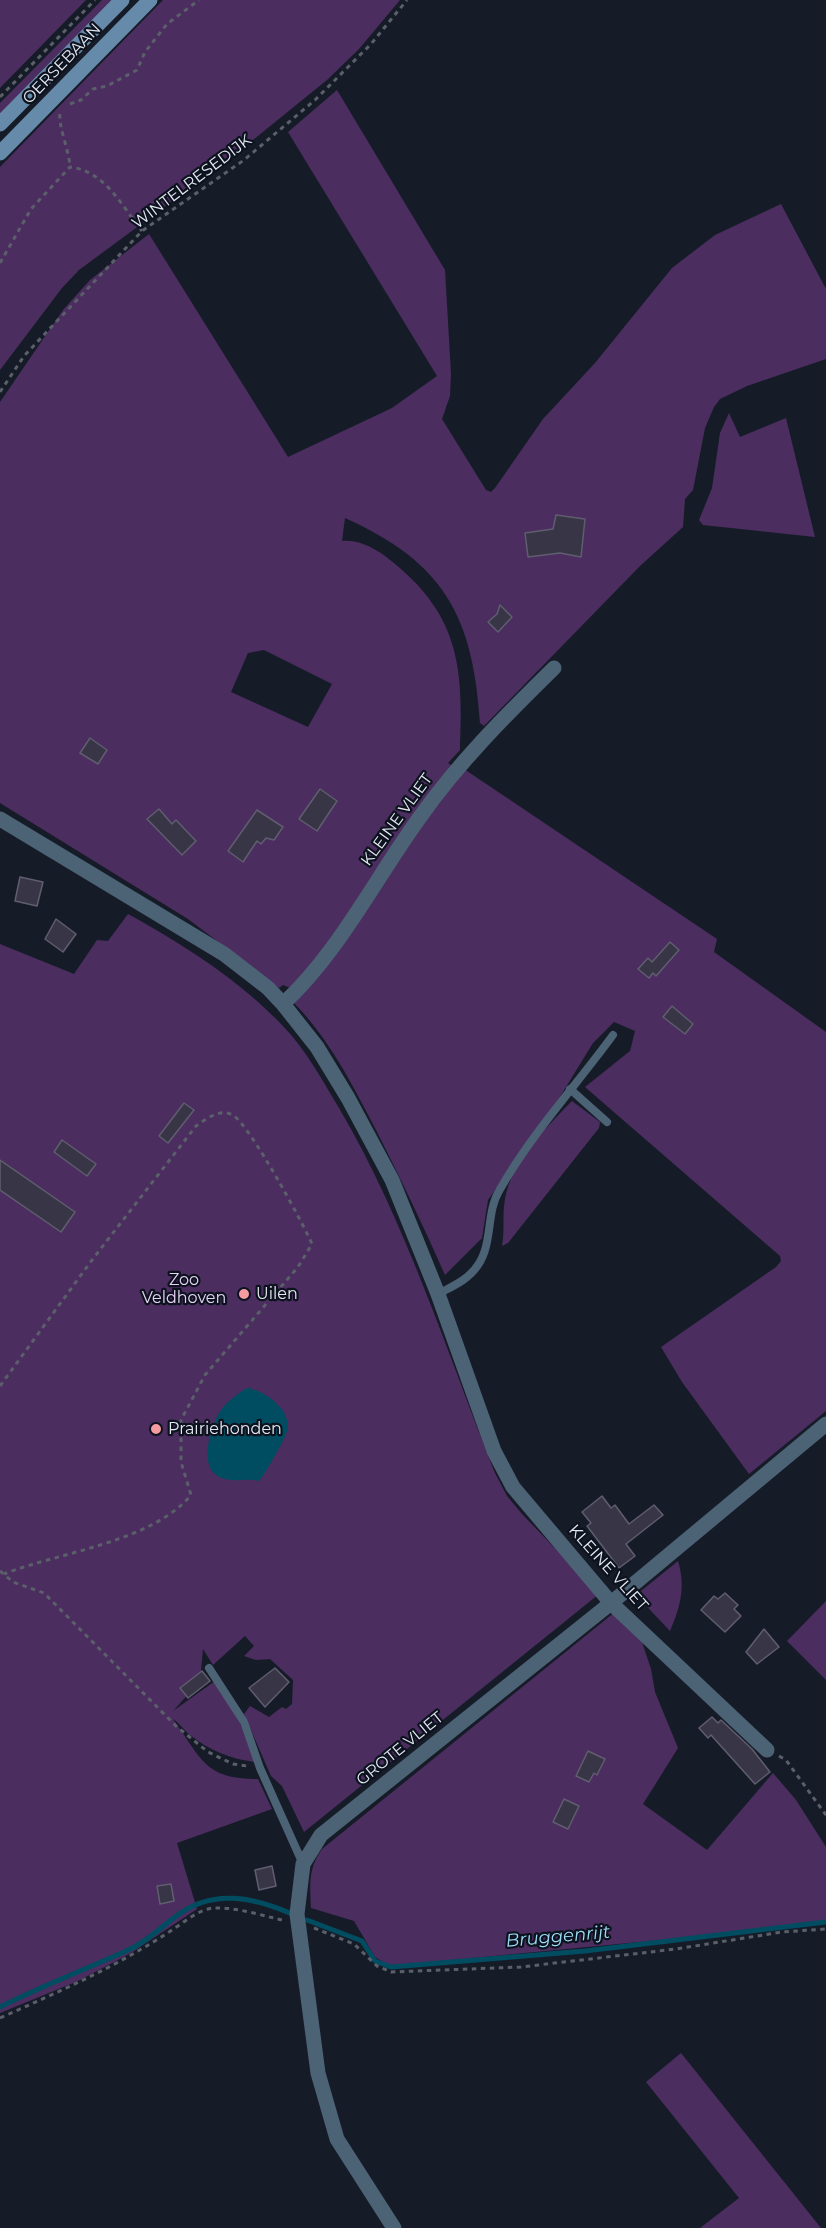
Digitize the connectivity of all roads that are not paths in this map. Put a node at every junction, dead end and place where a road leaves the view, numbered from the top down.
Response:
1 (122, 0) edge
2 (150, 0) edge
3 (0, 124) edge
4 (0, 153) edge
5 (554, 668) dead end
6 (0, 819) edge
7 (283, 1004) junction
8 (613, 1035) dead end
9 (570, 1089) junction
10 (607, 1122) dead end
11 (438, 1294) junction
12 (826, 1424) edge
13 (611, 1603) junction
14 (209, 1668) dead end
15 (767, 1750) road end
16 (303, 1864) junction
17 (394, 2228) edge

1 - 3 main road, OERSEBAAN
2 - 4 main road, OERSEBAAN
5 - 7 street, KLEINE VLIET
6 - 7 street, KLEINE VLIET
7 - 11 street, KLEINE VLIET
8 - 9 lane
9 - 10 lane
9 - 11 lane
11 - 13 street, KLEINE VLIET
12 - 13 street, GROTE VLIET
13 - 15 street, KLEINE VLIET
13 - 16 street, GROTE VLIET
14 - 16 lane
16 - 17 street, GROTE VLIET

